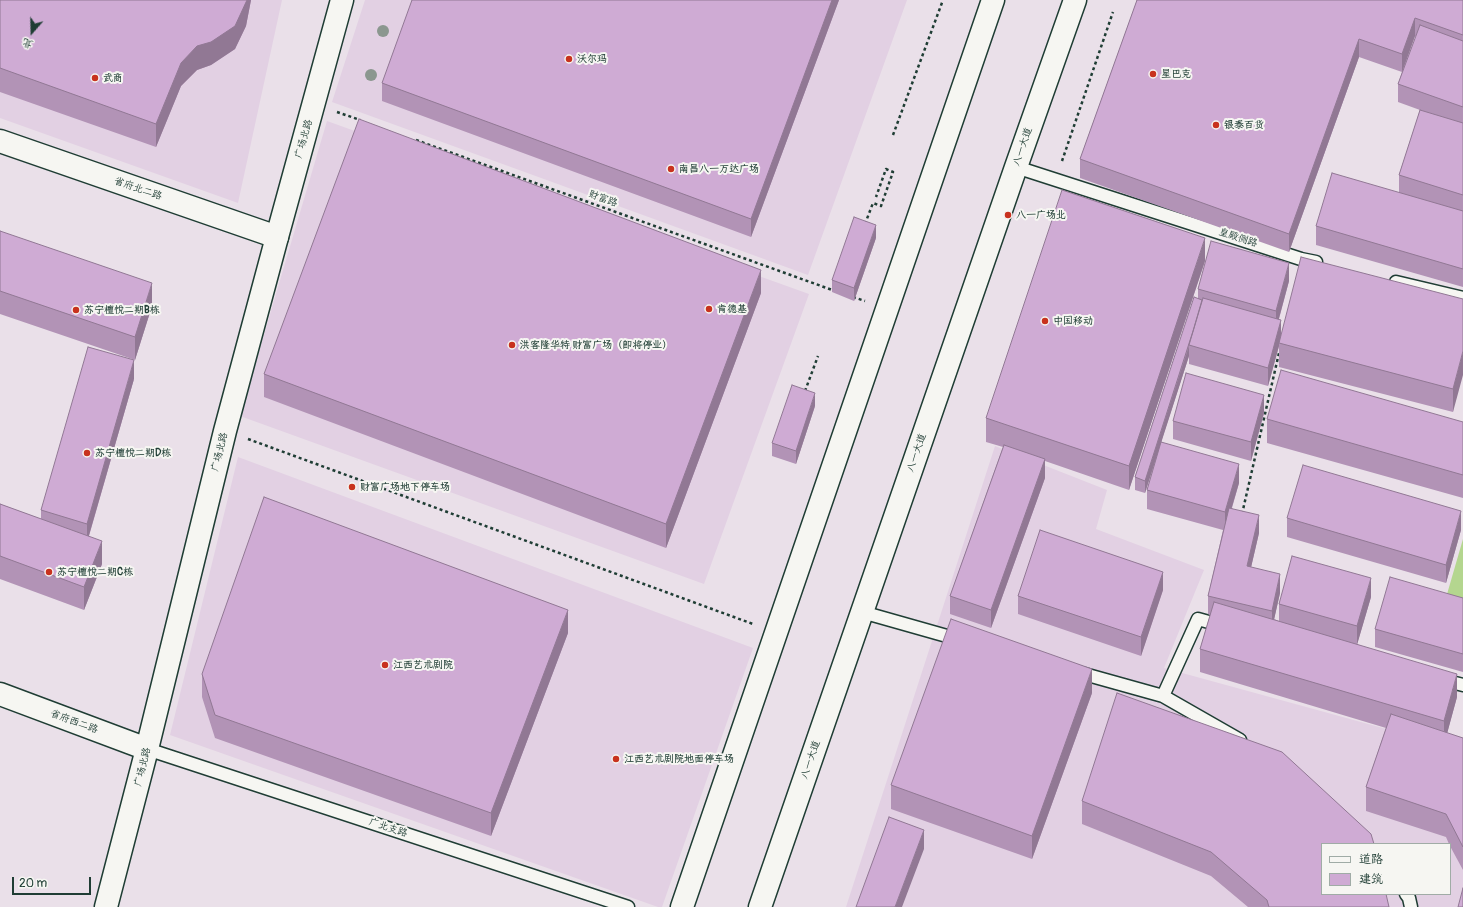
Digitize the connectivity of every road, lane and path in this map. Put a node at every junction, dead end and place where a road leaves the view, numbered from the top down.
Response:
1 (342, 0) edge
2 (943, 0) edge
3 (1075, 0) edge
4 (990, 3) edge
5 (1113, 12) dead end
6 (314, 104) junction
7 (366, 122) edge
8 (893, 135) dead end
9 (411, 138) edge
10 (0, 141) edge
11 (1062, 162) dead end
12 (1016, 168) junction
13 (876, 197) dead end
14 (862, 231) edge
15 (277, 237) junction
16 (1324, 264) edge
17 (1386, 280) edge
18 (842, 293) edge
19 (849, 296) edge
20 (1463, 298) edge
21 (887, 309) junction
22 (1280, 352) edge
23 (818, 356) dead end
24 (804, 393) edge
25 (225, 431) junction
26 (1242, 515) edge
27 (862, 612) junction
28 (1236, 629) edge
29 (776, 633) junction
30 (975, 644) edge
31 (1066, 669) edge
32 (1433, 678) edge
33 (1463, 685) edge
34 (0, 694) edge
35 (1163, 696) junction
36 (1251, 747) edge
37 (147, 748) junction
38 (1407, 895) edge
39 (106, 907) edge
40 (628, 907) edge
41 (682, 907) edge
42 (760, 907) edge
43 (1411, 907) edge

1 - 6 main road, 广场北路
2 - 8 path
3 - 12 main road, 八一大道
4 - 21 main road
5 - 11 path
6 - 7 path
6 - 15 main road, 广场北路
9 - 18 path, 财富路
10 - 15 main road, 省府北二路
12 - 16 lane, 皇殿侧路
12 - 27 main road, 八一大道
13 - 14 path
15 - 25 main road, 广场北路
17 - 20 lane
19 - 21 path
21 - 29 main road
22 - 26 path
23 - 24 path
25 - 29 path
25 - 37 main road, 广场北路
27 - 30 lane
27 - 42 main road, 八一大道
28 - 35 lane
29 - 41 main road
31 - 35 lane
32 - 33 lane
34 - 37 main road, 省府西二路
35 - 36 lane
37 - 39 main road, 广场北路
37 - 40 lane, 广北支路
38 - 43 lane

